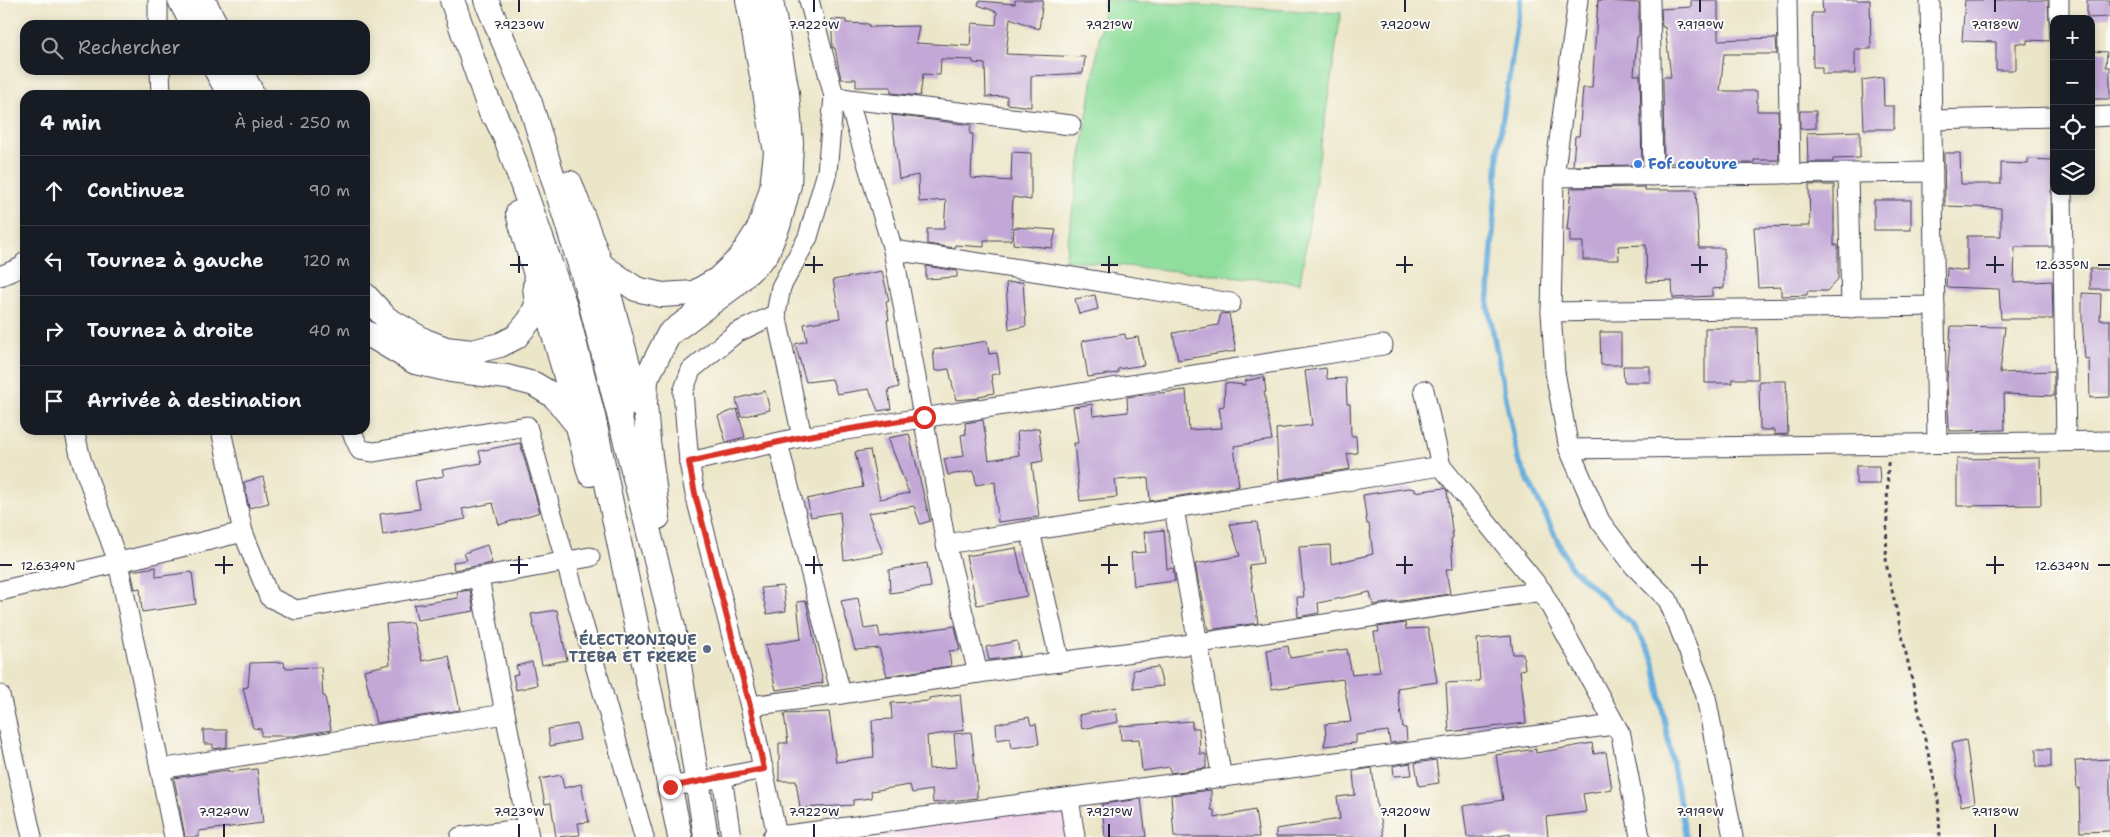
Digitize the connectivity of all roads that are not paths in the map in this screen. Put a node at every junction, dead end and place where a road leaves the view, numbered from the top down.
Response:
1 (158, 0) edge
2 (180, 0) edge
3 (203, 0) edge
4 (452, 0) edge
5 (486, 0) edge
6 (748, 0) edge
7 (771, 0) edge
8 (808, 0) edge
9 (1578, 0) edge
10 (1650, 0) edge
11 (1787, 0) edge
12 (1930, 0) edge
13 (2059, 0) edge
14 (2059, 15) edge
15 (158, 20) edge
16 (190, 20) edge
17 (213, 20) edge
18 (160, 75) edge
19 (219, 75) edge
20 (243, 75) edge
21 (161, 90) edge
22 (227, 90) edge
23 (250, 90) edge
24 (841, 97) junction
25 (487, 98) junction
26 (530, 103) junction
27 (2095, 116) edge
28 (2110, 116) edge
29 (2050, 117) edge
30 (1932, 120) junction
31 (1071, 125) dead end
32 (1933, 172) junction
33 (1848, 173) junction
34 (1790, 174) junction
35 (1653, 176) junction
36 (1554, 177) junction
37 (2062, 195) edge
38 (893, 250) junction
39 (601, 265) junction
40 (20, 268) edge
41 (534, 272) junction
42 (0, 276) edge
43 (370, 300) edge
44 (1231, 303) dead end
45 (1935, 306) junction
46 (1850, 308) junction
47 (1551, 312) junction
48 (776, 314) junction
49 (370, 335) edge
50 (1383, 345) dead end
51 (1424, 390) dead end
52 (924, 417) junction
53 (576, 425) junction
54 (75, 435) edge
55 (222, 435) edge
56 (353, 435) edge
57 (802, 437) junction
58 (648, 441) junction
59 (2066, 441) junction
60 (2110, 441) edge
61 (778, 443) junction
62 (1937, 443) junction
63 (1569, 449) junction
64 (689, 462) junction
65 (1442, 466) junction
66 (1174, 509) junction
67 (1030, 531) junction
68 (243, 532) junction
69 (617, 538) junction
70 (946, 544) junction
71 (590, 557) dead end
72 (118, 562) junction
73 (566, 562) junction
74 (479, 578) junction
75 (0, 590) edge
76 (1542, 591) junction
77 (673, 628) junction
78 (1199, 643) junction
79 (1060, 662) junction
80 (978, 672) junction
81 (841, 694) junction
82 (0, 695) edge
83 (750, 706) junction
84 (505, 714) junction
85 (1614, 724) junction
86 (160, 769) junction
87 (764, 769) junction
88 (722, 777) junction
89 (1222, 778) junction
90 (698, 782) junction
91 (670, 787) junction
92 (1069, 798) junction
93 (528, 833) edge
94 (777, 836) edge
95 (32, 837) edge
96 (174, 837) edge
97 (460, 837) edge
98 (644, 837) edge
99 (680, 837) edge
100 (706, 837) edge
101 (731, 837) edge
102 (772, 837) edge
103 (1075, 837) edge
104 (1640, 837) edge
105 (1733, 837) edge

1 - 15 street
2 - 16 main road
3 - 17 main road
4 - 25 main road
5 - 26 main road
6 - 39 main road
7 - 58 main road
8 - 24 street
9 - 36 street
10 - 35 street
11 - 34 street
12 - 30 street
13 - 14 street
18 - 21 street
19 - 22 main road
20 - 23 main road
24 - 31 street
24 - 38 street
24 - 48 street
25 - 41 main road
25 - 69 main road
26 - 39 main road
26 - 77 main road
27 - 28 street
29 - 30 street
30 - 32 street
32 - 33 street
32 - 45 street
33 - 34 street
33 - 46 street
34 - 35 street
35 - 36 street
36 - 47 street
37 - 59 street
38 - 44 street
38 - 52 street
39 - 58 main road
40 - 42 street
41 - 43 main road
41 - 53 main road
45 - 46 street
45 - 62 street
46 - 47 street
47 - 63 street
48 - 57 street
48 - 64 street
49 - 53 main road
50 - 52 street
51 - 65 street
52 - 57 street
52 - 70 street
53 - 69 main road
54 - 72 street
55 - 68 street
56 - 73 street
57 - 61 street
58 - 77 main road
59 - 60 street
59 - 62 street
61 - 64 street
61 - 81 street
62 - 63 street
63 - 105 street
64 - 83 street
65 - 66 street
65 - 76 street
66 - 67 street
66 - 78 street
67 - 70 street
67 - 79 street
68 - 72 street
68 - 74 street
69 - 91 main road
70 - 80 street
71 - 73 street
72 - 75 street
72 - 86 street
73 - 74 street
73 - 98 street
74 - 84 street
76 - 78 street
76 - 85 street
77 - 90 main road
78 - 79 street
78 - 89 street
79 - 80 street
80 - 81 street
81 - 83 street
82 - 95 street
83 - 87 street
84 - 86 street
84 - 93 street
85 - 89 street
85 - 104 street
86 - 96 street
87 - 88 street
87 - 94 street
88 - 90 street
88 - 101 street
89 - 92 street
90 - 91 street
90 - 100 main road
91 - 99 main road
92 - 94 street
92 - 103 street
93 - 97 street
94 - 102 street

